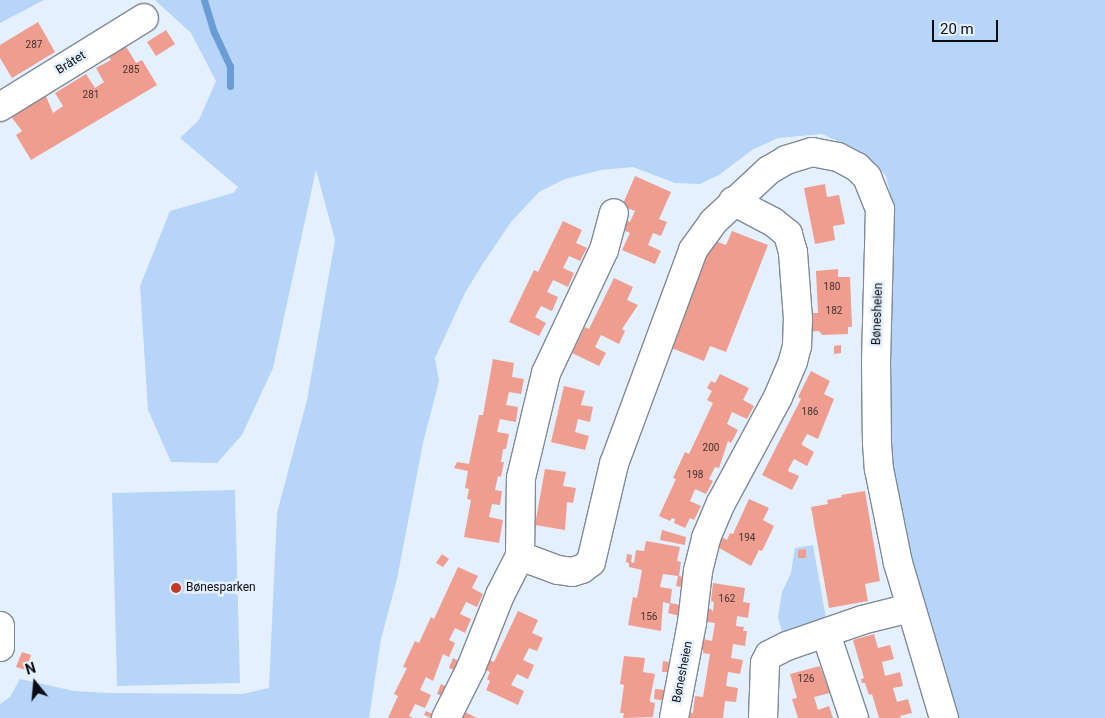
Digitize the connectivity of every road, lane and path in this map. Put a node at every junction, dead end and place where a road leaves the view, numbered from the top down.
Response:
1 (144, 19) dead end
2 (0, 108) edge
3 (733, 201) junction
4 (614, 213) dead end
5 (520, 556) junction
6 (910, 608) junction
7 (0, 626) edge
8 (826, 634) junction
9 (0, 647) edge
10 (446, 718) edge
11 (674, 718) edge
12 (763, 718) edge
13 (854, 718) edge
14 (944, 718) edge

1 - 2 street, Bråtet
3 - 5 street, Bønesheien
3 - 6 street, Bønesheien
3 - 11 street, Bønesheien
4 - 5 street
5 - 10 street
6 - 8 street
6 - 14 street, Bønesheien
7 - 9 street
8 - 12 street
8 - 13 street

